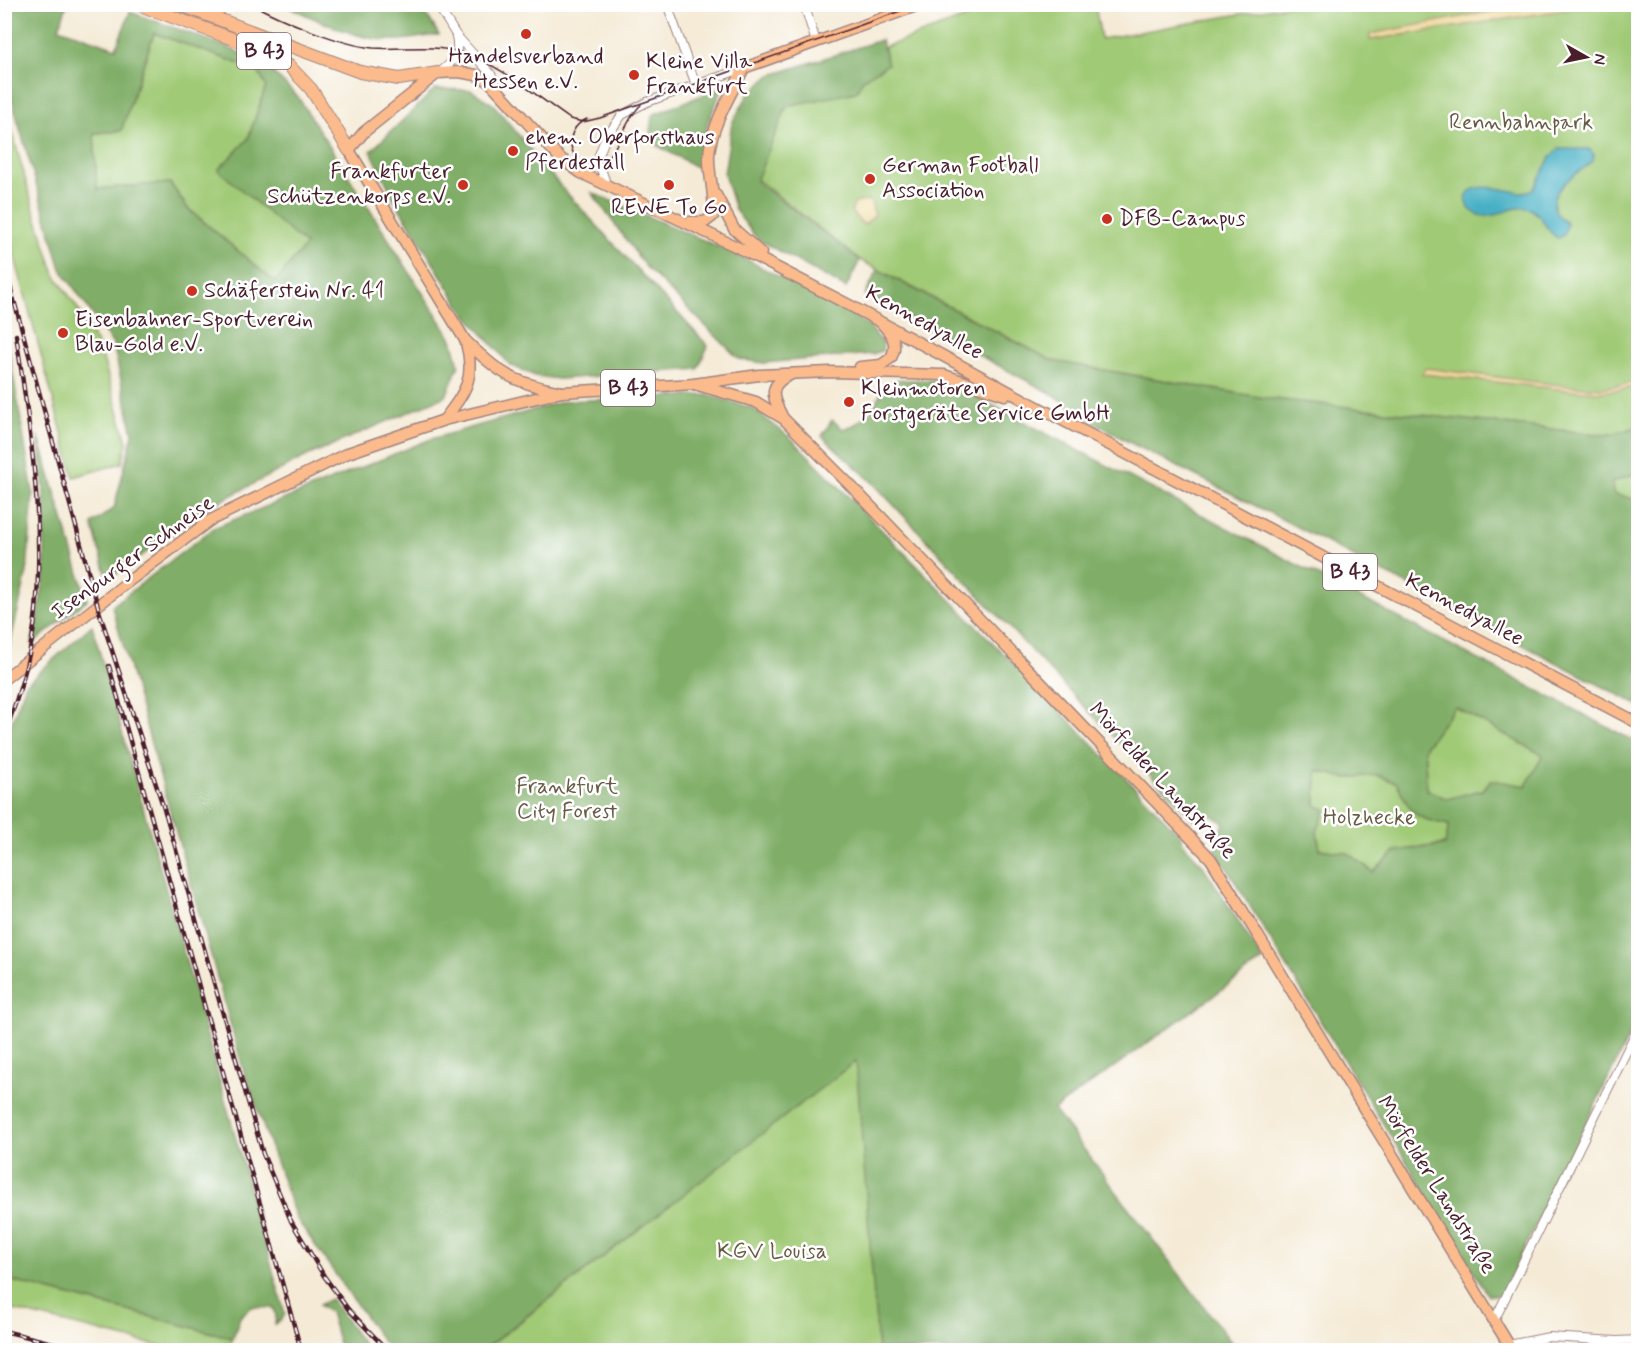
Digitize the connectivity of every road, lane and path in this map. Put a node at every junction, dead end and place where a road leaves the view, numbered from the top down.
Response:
1 (137, 4) edge
2 (178, 4) edge
3 (437, 4) edge
4 (667, 4) edge
5 (804, 4) edge
6 (922, 4) edge
7 (456, 35) junction
8 (816, 42) junction
9 (744, 68) junction
10 (439, 72) junction
11 (696, 85) junction
12 (497, 89) junction
13 (349, 150) junction
14 (607, 186) junction
15 (713, 187) junction
16 (686, 222) junction
17 (781, 270) junction
18 (879, 320) junction
19 (465, 340) junction
20 (820, 372) junction
21 (794, 373) junction
22 (694, 384) junction
23 (562, 392) junction
24 (1028, 402) junction
25 (784, 419) junction
26 (444, 420) junction
27 (4, 679) edge
28 (1638, 723) edge
29 (1638, 1028) edge
30 (1494, 1321) junction
31 (1638, 1340) edge
32 (1511, 1348) edge

1 - 13 highway, B 43
2 - 10 highway, B 43
3 - 7 street
4 - 11 street
5 - 8 street
6 - 8 main road
7 - 10 street
7 - 12 street
8 - 9 main road
9 - 11 street
9 - 15 main road
10 - 12 main road, Kennedyallee / B 43
10 - 13 main road
11 - 14 street
12 - 14 main road, Kennedyallee / B 43
13 - 19 main road, B 43
14 - 16 main road, Kennedyallee / B 43
15 - 16 main road
15 - 17 main road
16 - 17 main road, Kennedyallee / B 43
17 - 18 main road, Kennedyallee / B 43
18 - 20 main road
18 - 24 main road, Kennedyallee / B 43
19 - 23 main road, B 43
19 - 26 main road
20 - 21 main road, Isenburger Schneise / B 43
20 - 24 main road, Isenburger Schneise / B 43
21 - 22 main road, Isenburger Schneise / B 43
21 - 25 main road, Mörfelder Landstraße
22 - 23 main road, Isenburger Schneise / B 43
22 - 25 main road, Mörfelder Landstraße
23 - 26 main road, Isenburger Schneise
24 - 28 main road, Kennedyallee / B 43
25 - 30 main road, Mörfelder Landstraße
26 - 27 main road, Isenburger Schneise
29 - 30 street
30 - 32 main road, Mörfelder Landstraße
31 - 32 street

